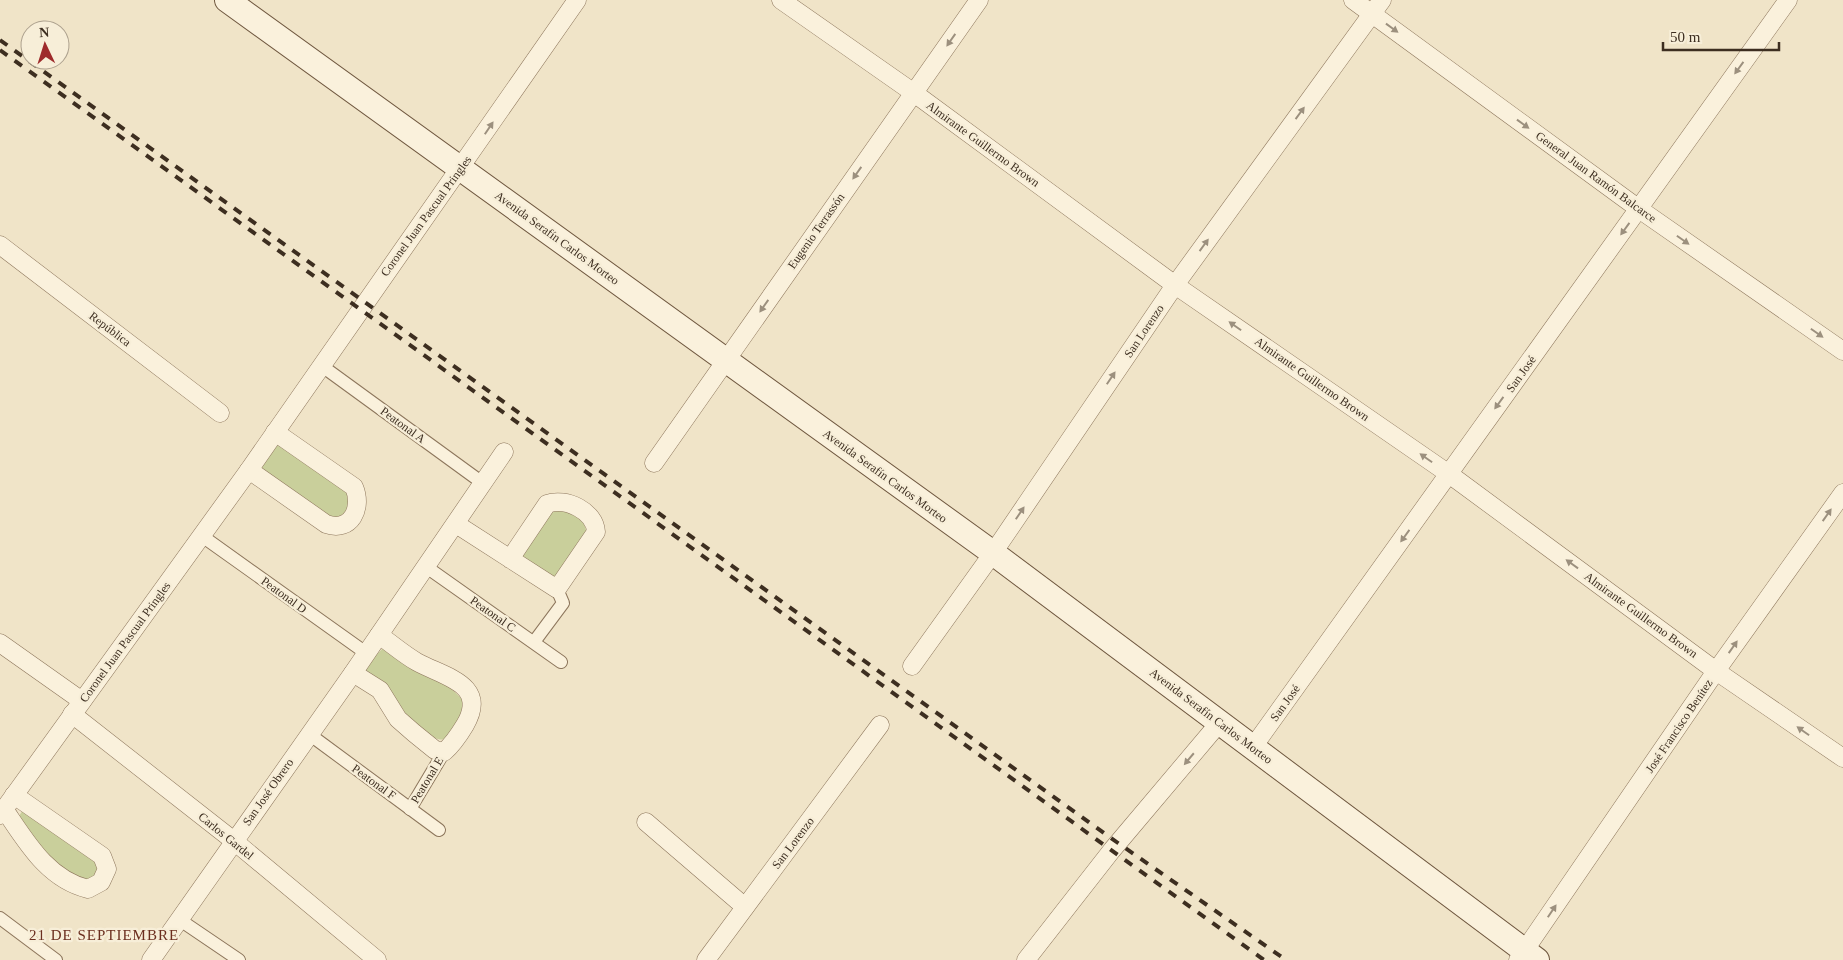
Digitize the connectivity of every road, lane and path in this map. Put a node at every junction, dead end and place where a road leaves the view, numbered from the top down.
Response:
1 (227, 0) edge
2 (577, 0) edge
3 (781, 0) edge
4 (979, 0) edge
5 (1352, 0) edge
6 (1788, 0) edge
7 (1377, 7) edge
8 (914, 93) junction
9 (461, 168) junction
10 (1639, 209) junction
11 (0, 245) edge
12 (1175, 285) junction
13 (1843, 351) edge
14 (725, 360) junction
15 (322, 366) junction
16 (220, 413) dead end
17 (275, 432) junction
18 (504, 452) dead end
19 (654, 462) dead end
20 (250, 470) junction
21 (1449, 474) junction
22 (484, 484) junction
23 (1843, 493) edge
24 (456, 524) junction
25 (202, 536) junction
26 (993, 553) junction
27 (510, 559) junction
28 (426, 566) junction
29 (557, 589) junction
30 (379, 634) junction
31 (534, 642) junction
32 (0, 644) edge
33 (366, 653) junction
34 (561, 662) dead end
35 (912, 666) dead end
36 (1716, 671) junction
37 (353, 673) junction
38 (77, 707) junction
39 (1220, 722) junction
40 (880, 725) dead end
41 (309, 734) junction
42 (1253, 747) junction
43 (444, 752) junction
44 (1843, 758) edge
45 (14, 795) junction
46 (410, 809) junction
47 (2, 812) edge
48 (646, 822) dead end
49 (439, 830) dead end
50 (234, 841) junction
51 (745, 907) junction
52 (0, 918) edge
53 (180, 920) junction
54 (1526, 957) edge
55 (56, 960) edge
56 (151, 960) edge
57 (239, 960) edge
58 (377, 960) edge
59 (706, 960) edge
60 (1026, 960) edge

1 - 9 main road, Avenida Serafín Carlos Morteo
9 -> 2 street, Coronel Juan Pascual Pringles
3 - 8 street, Almirante Guillermo Brown
4 -> 8 street, Eugenio Terrassón
5 - 7 street, General Juan Ramón Balcarce
6 -> 10 street, San José
7 -> 10 street, General Juan Ramón Balcarce
12 -> 7 street, San Lorenzo
8 - 12 street, Almirante Guillermo Brown
8 -> 14 street, Eugenio Terrassón
9 - 14 main road, Avenida Serafín Carlos Morteo
9 - 15 street, Coronel Juan Pascual Pringles
10 -> 13 street, General Juan Ramón Balcarce
10 -> 21 street, San José
11 - 16 street, República
21 -> 12 street, Almirante Guillermo Brown
26 -> 12 street, San Lorenzo
14 - 19 street, Eugenio Terrassón
14 - 26 main road, Avenida Serafín Carlos Morteo
15 - 17 street, Coronel Juan Pascual Pringles
15 - 22 street, Peatonal A
17 - 20 street, Coronel Juan Pascual Pringles
17 - 20 street
18 - 22 street, San José Obrero
20 - 25 street, Coronel Juan Pascual Pringles
36 -> 21 street, Almirante Guillermo Brown
21 -> 42 street, San José
22 - 24 street, San José Obrero
36 -> 23 street, José Francisco Benítez
24 - 27 street
24 - 28 street, San José Obrero
25 - 33 street, Peatonal D
25 - 38 street, Coronel Juan Pascual Pringles
26 - 35 street, San Lorenzo
26 - 39 main road, Avenida Serafín Carlos Morteo
27 - 29 street
27 - 29 street
28 - 30 street, San José Obrero
28 - 31 street, Peatonal C
29 - 31 street
30 - 33 street, San José Obrero
30 - 43 street
31 - 34 street, Peatonal C
32 - 38 street, Carlos Gardel
33 - 37 street, San José Obrero
44 -> 36 street, Almirante Guillermo Brown
54 -> 36 street, José Francisco Benítez
37 - 41 street, San José Obrero
37 - 43 street
38 - 45 street, Coronel Juan Pascual Pringles
38 - 50 street, Carlos Gardel
39 - 42 main road, Avenida Serafín Carlos Morteo
39 -> 60 street
40 - 51 street, San Lorenzo
41 - 46 street, Peatonal F
41 - 50 street, San José Obrero
42 - 54 main road, Avenida Serafín Carlos Morteo
43 - 46 street, Peatonal E
45 - 47 street, Coronel Juan Pascual Pringles
45 - 47 street
46 - 49 street, Peatonal F
48 - 51 street
50 - 53 street, San José Obrero
50 - 58 street, Carlos Gardel
51 - 59 street, San Lorenzo
52 - 55 street
53 - 56 street, San José Obrero
53 - 57 street

